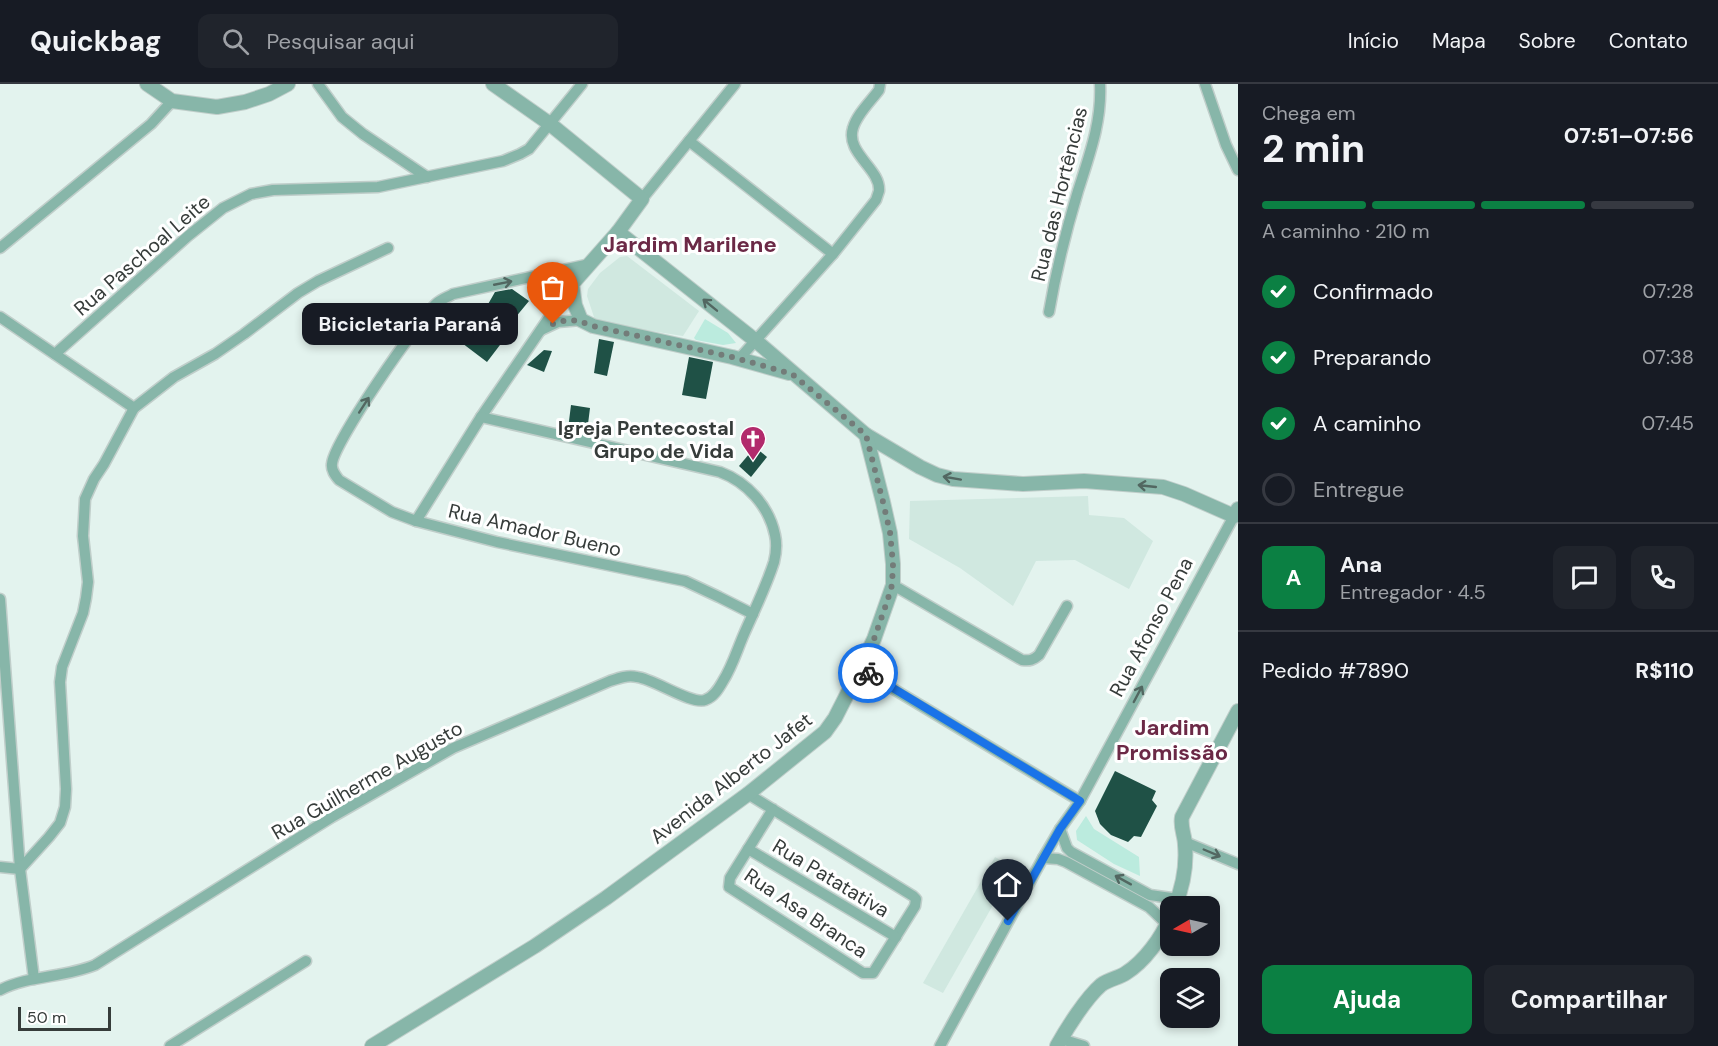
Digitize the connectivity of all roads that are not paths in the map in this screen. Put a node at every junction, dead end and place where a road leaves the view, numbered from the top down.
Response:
1 (147, 84) edge
2 (288, 84) edge
3 (318, 84) edge
4 (494, 84) edge
5 (582, 84) edge
6 (735, 84) edge
7 (880, 84) edge
8 (1100, 84) edge
9 (1205, 84) edge
10 (172, 101) junction
11 (549, 124) junction
12 (689, 141) junction
13 (1238, 170) edge
14 (427, 177) junction
15 (642, 199) junction
16 (618, 232) junction
17 (0, 248) edge
18 (388, 249) dead end
19 (833, 254) junction
20 (590, 264) junction
21 (572, 284) junction
22 (1049, 312) dead end
23 (0, 317) edge
24 (581, 320) junction
25 (540, 330) junction
26 (756, 341) junction
27 (55, 354) junction
28 (739, 359) junction
29 (792, 374) junction
30 (134, 408) junction
31 (481, 417) junction
32 (866, 435) junction
33 (1236, 512) edge
34 (416, 521) junction
35 (892, 585) junction
36 (0, 599) edge
37 (1068, 606) dead end
38 (753, 614) junction
39 (860, 669) junction
40 (1238, 711) edge
41 (748, 794) junction
42 (1080, 801) junction
43 (772, 809) junction
44 (1060, 829) junction
45 (1185, 842) junction
46 (748, 849) junction
47 (1043, 858) junction
48 (1238, 864) edge
49 (0, 867) edge
50 (20, 869) junction
51 (1178, 896) edge
52 (1160, 898) edge
53 (1160, 915) edge
54 (1160, 934) edge
55 (896, 937) junction
56 (306, 961) dead end
57 (33, 979) junction
58 (0, 990) edge
59 (1059, 1042) edge
60 (170, 1046) edge
61 (372, 1046) edge
62 (940, 1046) edge
63 (1084, 1046) edge

1 - 10 street
2 - 10 street
3 - 14 street
4 - 11 street
5 - 11 street, Rua Paschoal Leite
6 - 12 street
7 - 19 street
8 - 22 street, Rua das Hortências
9 - 13 street
10 - 17 street
11 - 14 street, Rua Paschoal Leite
11 - 15 street
12 - 15 street
12 - 19 street
14 - 27 street, Rua Paschoal Leite
15 - 16 street
16 - 20 street
26 -> 16 street
18 - 30 street
19 - 26 street
20 - 21 street
34 -> 20 street, Rua Amador Bueno
21 - 24 street
21 - 25 street
23 - 27 street
24 - 25 street
24 - 28 street
25 - 31 street
26 - 28 street
26 - 29 street
27 - 30 street
28 - 29 street
29 - 32 street
30 - 50 street
31 - 34 street
31 - 38 street
33 -> 32 street
32 - 35 street, Avenida Alberto Jafet
42 -> 33 street, Rua Afonso Pena
34 - 38 street, Rua Amador Bueno
35 - 37 street
35 - 39 street, Avenida Alberto Jafet
36 - 50 street
38 - 57 street, Rua Guilherme Augusto
39 - 41 street, Avenida Alberto Jafet
39 - 42 street
40 - 45 street
41 - 43 street, Rua Asa Branca
41 - 61 street, Avenida Alberto Jafet
42 - 44 street, Rua Afonso Pena
43 - 46 street, Rua Asa Branca
43 - 55 street, Rua Asa Branca
44 - 47 street, Rua Afonso Pena
52 -> 44 street
45 -> 48 street
45 - 51 street
46 - 55 street, Rua Patatativa
46 - 55 street, Rua Asa Branca
47 - 53 street
47 - 62 street, Rua Afonso Pena
49 - 50 street
50 - 57 street
54 - 59 street
56 - 60 street
57 - 58 street, Rua Guilherme Augusto
59 - 63 street

